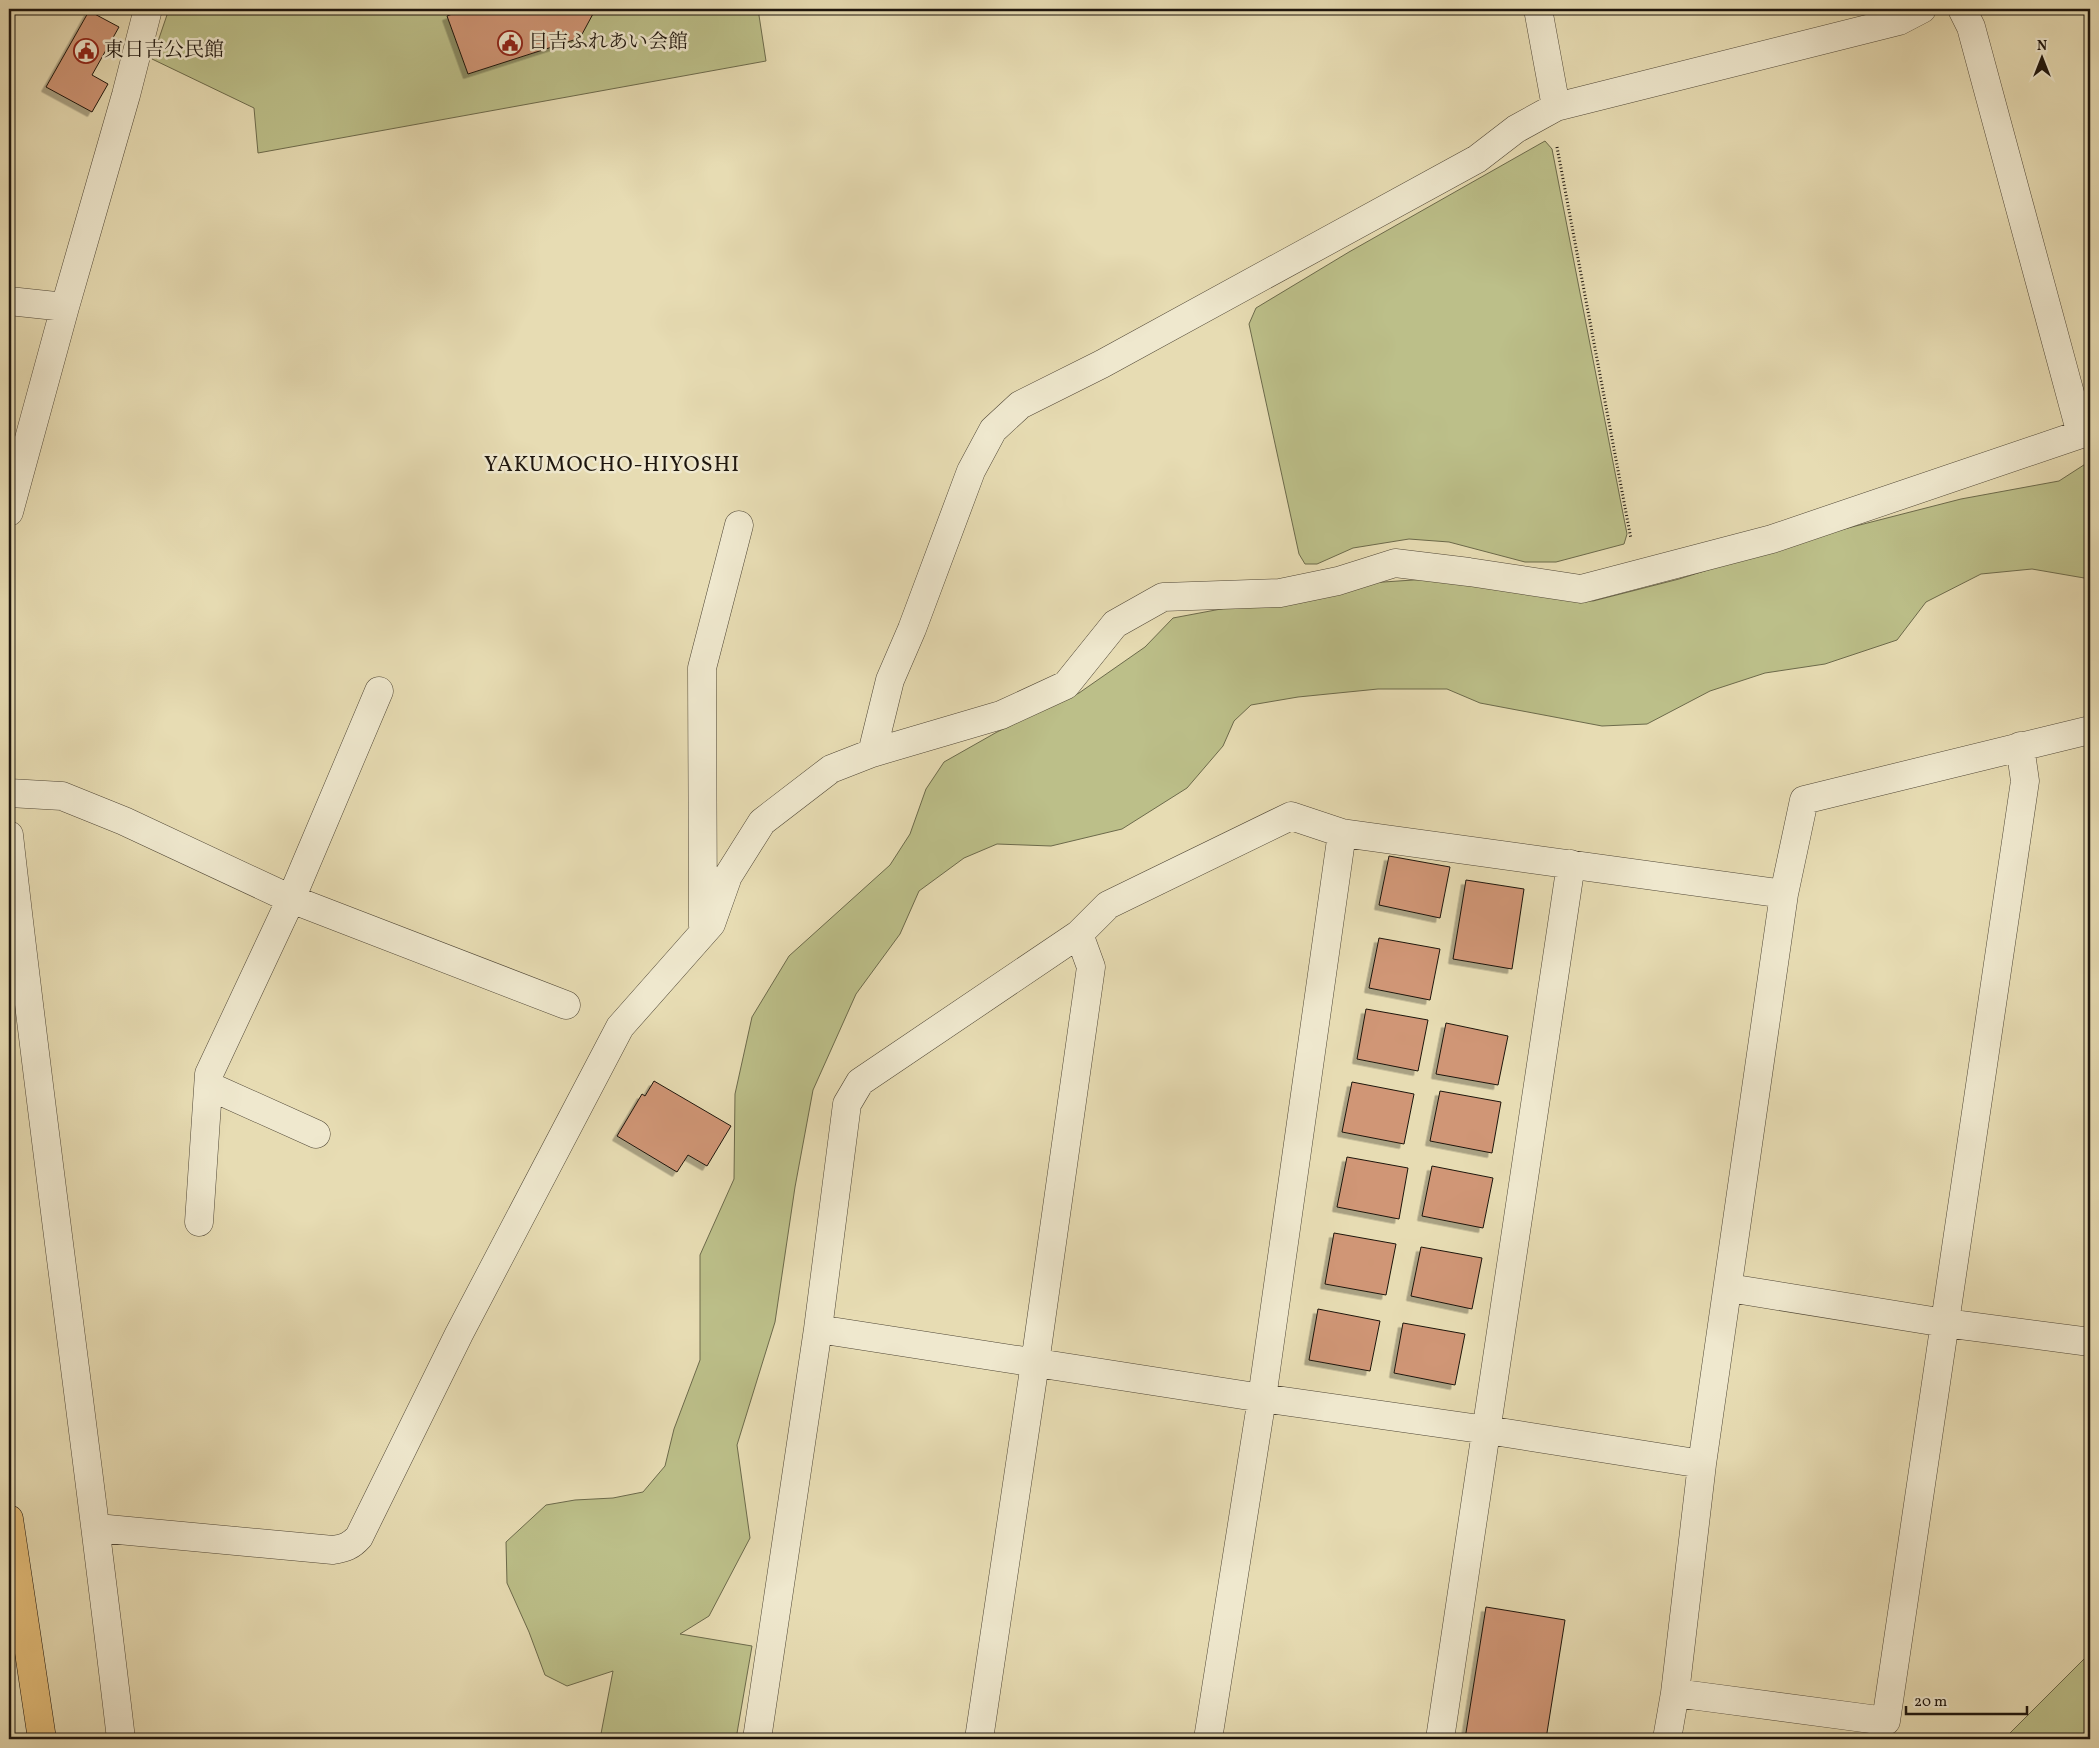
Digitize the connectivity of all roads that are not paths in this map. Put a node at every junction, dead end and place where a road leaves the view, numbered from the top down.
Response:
1 (148, 9) edge
2 (1538, 9) edge
3 (1922, 9) edge
4 (1962, 9) edge
5 (1553, 109) junction
6 (9, 301) edge
7 (64, 307) junction
8 (2086, 432) edge
9 (9, 512) edge
10 (739, 525) dead end
11 (379, 690) dead end
12 (2090, 730) edge
13 (2020, 746) junction
14 (872, 752) junction
15 (9, 792) edge
16 (1342, 833) junction
17 (9, 835) edge
18 (1571, 864) junction
19 (1784, 894) junction
20 (291, 899) junction
21 (703, 932) junction
22 (1078, 934) junction
23 (566, 1005) dead end
24 (208, 1086) junction
25 (316, 1134) dead end
26 (199, 1222) dead end
27 (1729, 1288) junction
28 (1945, 1323) junction
29 (818, 1329) junction
30 (2090, 1342) edge
31 (1035, 1363) junction
32 (1262, 1398) junction
33 (1487, 1430) junction
34 (1702, 1464) junction
35 (9, 1519) edge
36 (96, 1528) junction
37 (1675, 1693) junction
38 (42, 1739) edge
39 (122, 1739) edge
40 (757, 1739) edge
41 (979, 1739) edge
42 (1208, 1739) edge
43 (1440, 1739) edge
44 (1668, 1739) edge

1 - 7 street
2 - 5 street
3 - 5 street
4 - 8 street
5 - 14 street
6 - 7 street
7 - 9 street
8 - 14 street
10 - 21 street
11 - 20 street
12 - 13 street
13 - 19 street
13 - 28 street
14 - 21 street
15 - 20 street
16 - 18 street
16 - 22 street
16 - 32 street
17 - 36 street
18 - 19 street
18 - 33 street
19 - 27 street
20 - 23 street
20 - 24 street
21 - 36 street
22 - 29 street
22 - 31 street
24 - 25 street
24 - 26 street
27 - 28 street
27 - 34 street
28 - 30 street
28 - 37 street
29 - 31 street
29 - 40 street
31 - 32 street
31 - 41 street
32 - 33 street
32 - 42 street
33 - 34 street
33 - 43 street
34 - 37 street
35 - 38 highway
36 - 39 street
37 - 44 street

